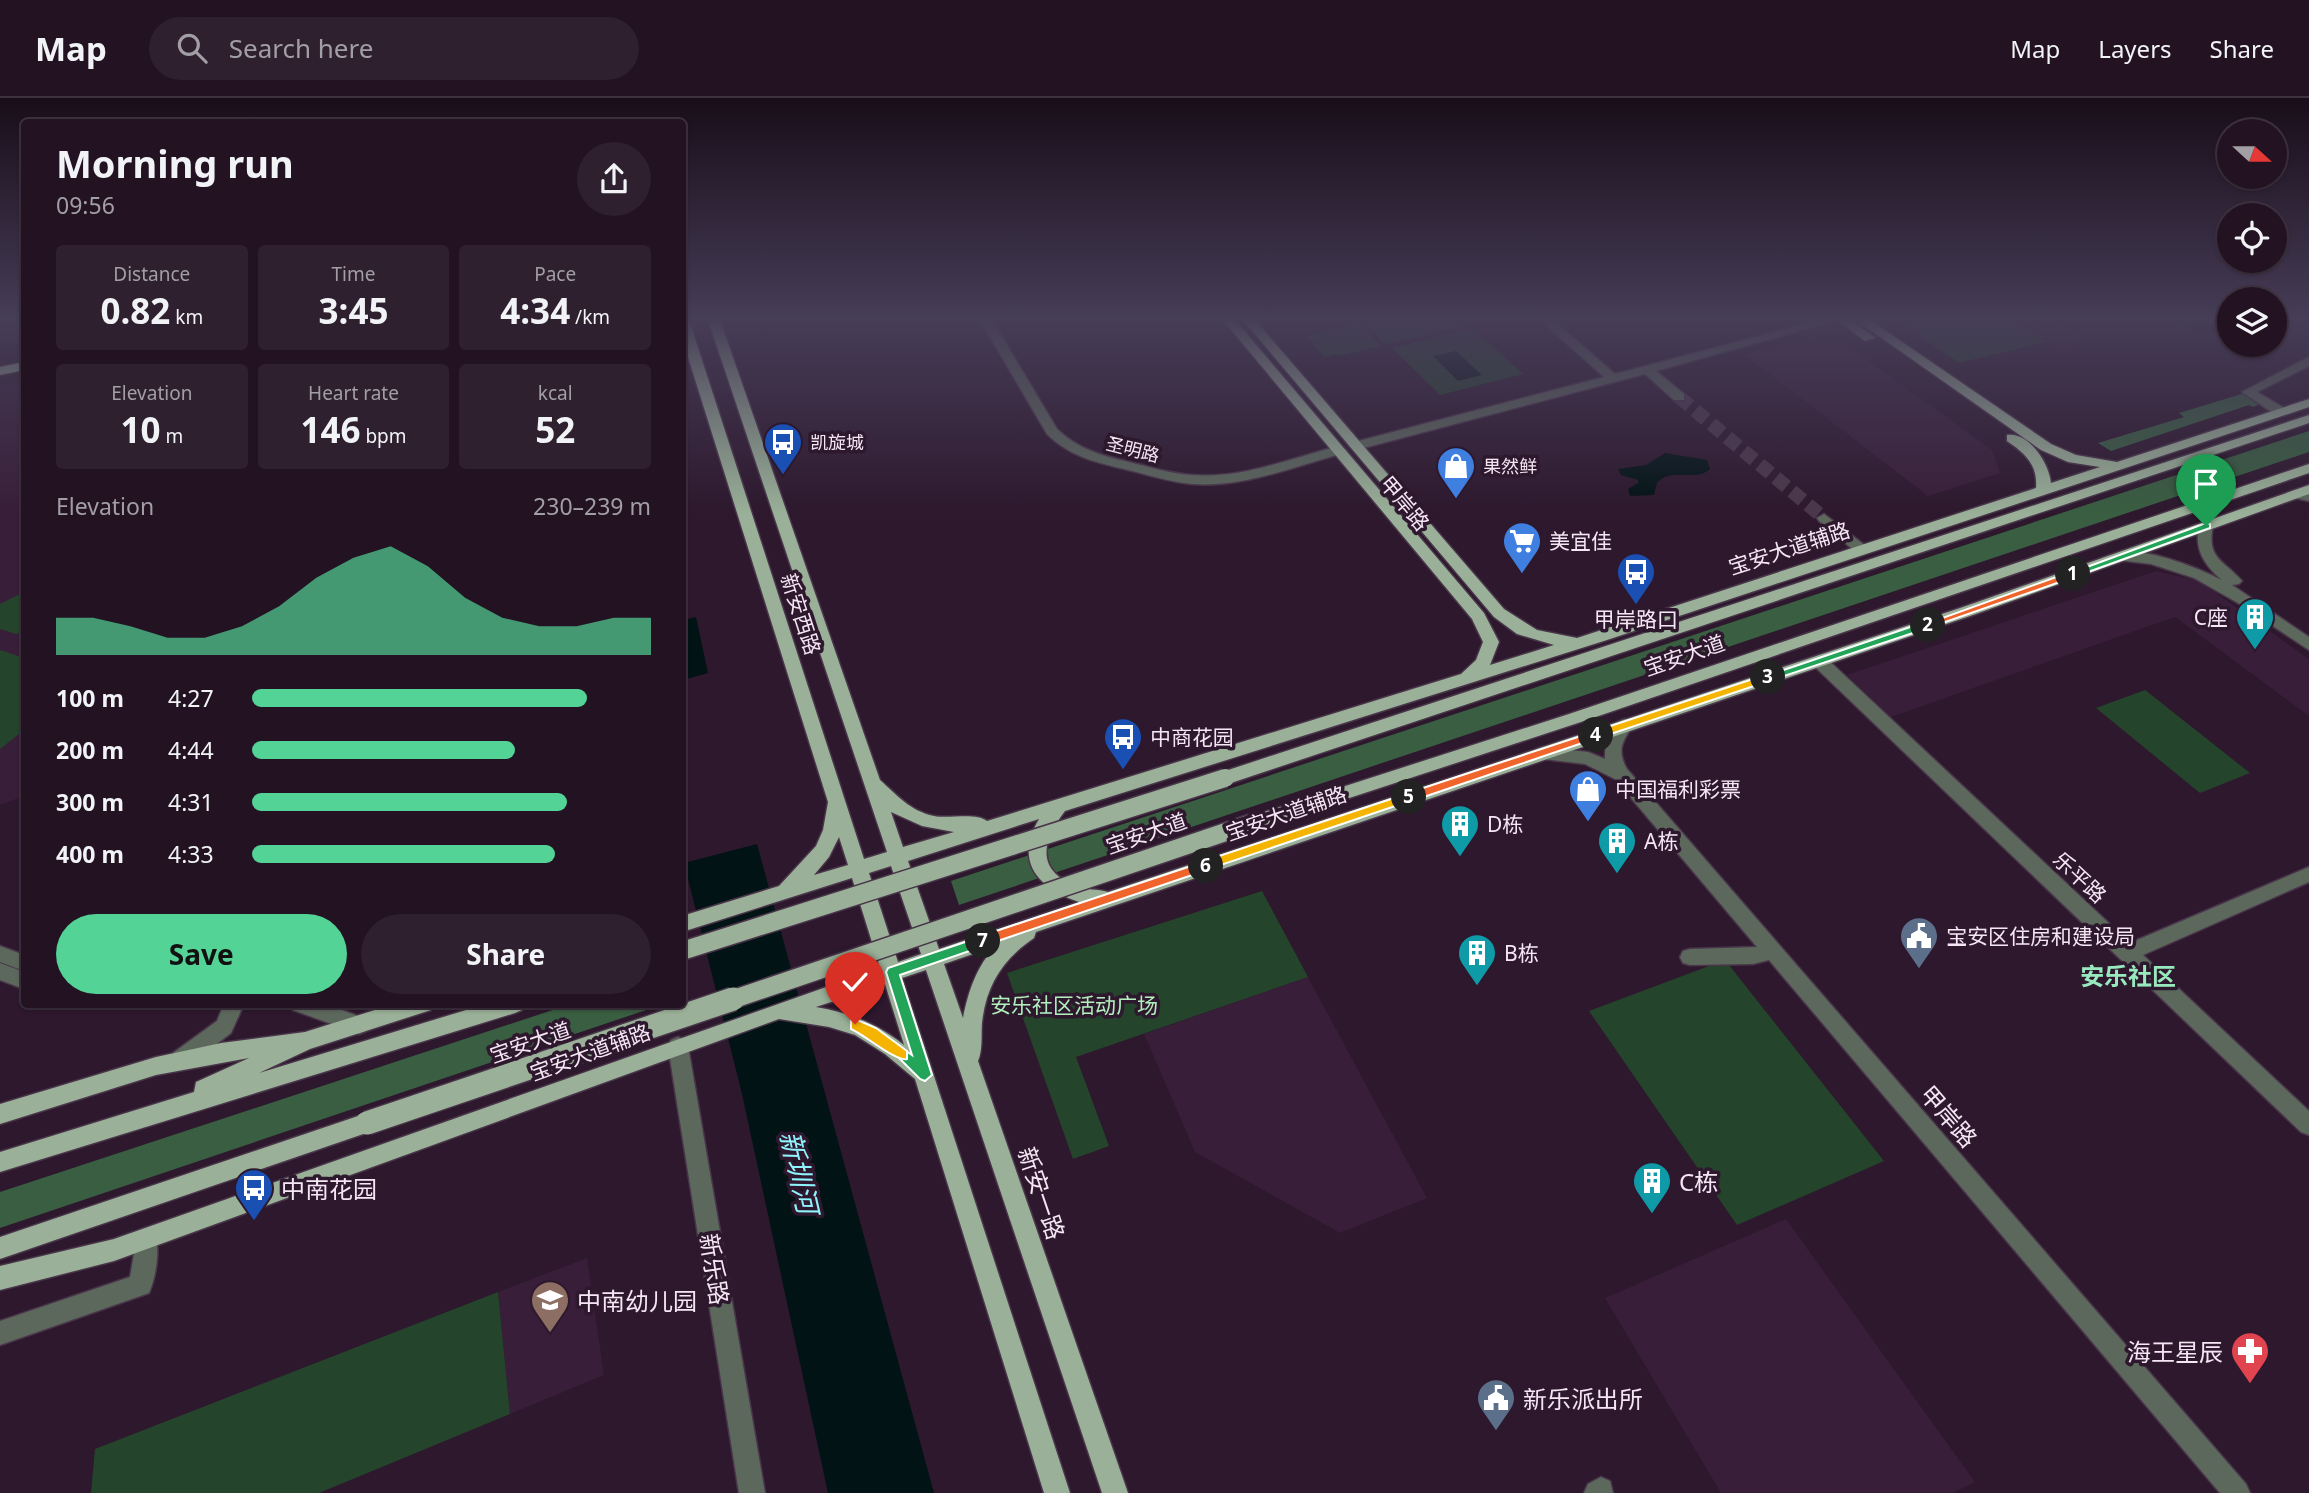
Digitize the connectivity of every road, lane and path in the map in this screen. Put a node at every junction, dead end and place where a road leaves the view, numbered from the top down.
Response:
1 (704, 385) edge
2 (736, 385) edge
3 (1027, 385) edge
4 (1284, 385) edge
5 (1304, 385) edge
6 (1591, 385) edge
7 (1665, 385) edge
8 (1936, 385) edge
9 (1956, 385) edge
10 (2262, 385) edge
11 (1679, 397) tunnel mouth
12 (2309, 403) edge
13 (2281, 412) junction
14 (2309, 419) edge
15 (1356, 446) junction
16 (1339, 450) junction
17 (2121, 466) junction
18 (2309, 468) edge
19 (2043, 492) junction
20 (2304, 493) edge
21 (1398, 495) junction
22 (1381, 500) junction
23 (2062, 502) junction
24 (1824, 518) tunnel mouth
25 (1952, 522) junction
26 (2206, 526) junction
27 (2098, 540) junction
28 (1861, 550) junction
29 (2123, 556) junction
30 (1755, 585) junction
31 (1942, 620) junction
32 (2309, 633) edge
33 (1587, 639) junction
34 (2309, 645) edge
35 (1859, 647) junction
36 (1615, 649) junction
37 (1819, 661) junction
38 (1466, 678) junction
39 (1655, 691) junction
40 (1625, 725) junction
41 (1543, 752) junction
42 (866, 771) junction
43 (1621, 774) junction
44 (833, 785) junction
45 (1058, 807) junction
46 (1012, 822) junction
47 (897, 857) junction
48 (860, 869) junction
49 (2309, 874) edge
50 (764, 898) junction
51 (1110, 898) junction
52 (915, 911) joint
53 (1063, 914) junction
54 (686, 923) edge
55 (686, 950) edge
56 (1773, 951) junction
57 (2127, 953) junction
58 (0, 954) edge
59 (1690, 957) dead end
60 (932, 959) junction
61 (21, 963) edge
62 (0, 971) edge
63 (893, 972) junction
64 (21, 980) edge
65 (819, 1006) junction
66 (231, 1008) edge
67 (311, 1008) edge
68 (412, 1008) edge
69 (502, 1008) edge
70 (359, 1025) junction
71 (305, 1041) junction
72 (678, 1046) junction
73 (180, 1060) junction
74 (970, 1069) junction
75 (925, 1075) junction
76 (0, 1114) edge
77 (149, 1114) junction
78 (2309, 1125) edge
79 (0, 1161) edge
80 (146, 1239) junction
81 (0, 1248) edge
82 (0, 1278) edge
83 (0, 1333) edge
84 (752, 1493) edge
85 (1058, 1493) edge
86 (1115, 1493) edge
87 (2236, 1493) edge

1 - 44 main road, 新安西路
2 - 42 main road, 新安西路
3 - 16 street, 圣明路
4 - 16 main road, 甲岸路
5 - 15 main road, 甲岸路
6 - 15 street
7 - 11 street
8 - 19 main road
9 - 17 main road
10 - 13 street
12 - 13 main road, 宝安大道辅路
13 - 17 main road, 宝安大道辅路
14 - 23 main road, 宝安大道
15 - 21 main road, 甲岸路
16 - 22 main road, 甲岸路
17 - 19 main road, 宝安大道辅路
18 - 27 main road, 宝安大道
19 - 25 main road, 宝安大道辅路
20 - 26 main road, 宝安大道辅路
21 - 22 main road
21 - 33 main road, 甲岸路
22 - 38 main road, 甲岸路
23 - 25 main road
23 - 36 main road, 宝安大道
24 - 28 street
25 - 28 main road, 宝安大道辅路
26 - 29 main road, 宝安大道辅路
26 - 32 street
27 - 31 main road
27 - 39 main road, 宝安大道
28 - 30 main road, 宝安大道辅路
29 - 31 main road, 宝安大道辅路
29 - 34 street
30 - 33 main road, 宝安大道辅路
30 - 36 main road
31 - 35 main road, 宝安大道辅路
33 - 38 main road, 宝安大道辅路
35 - 37 main road, 宝安大道辅路
35 - 39 main road
36 - 55 main road, 宝安大道, bridge
37 - 40 main road, 宝安大道辅路
37 - 57 street, 乐平路
38 - 45 main road, 宝安大道辅路
39 - 81 main road, 宝安大道, bridge
40 - 41 main road, 宝安大道辅路
40 - 43 street
41 - 43 street
41 - 51 main road, 宝安大道辅路
42 - 46 main road
42 - 47 main road, 新安西路
43 - 56 street, 甲岸路
44 - 48 main road, 新安西路
44 - 50 main road
45 - 46 main road, 宝安大道辅路
45 - 51 main road
46 - 47 main road, 宝安大道辅路
47 - 48 main road, 宝安大道辅路
47 - 52 main road, 新安西路
48 - 50 main road, 宝安大道辅路
48 - 63 main road, 新安西路
49 - 57 street
50 - 54 main road, 宝安大道辅路
51 - 53 main road, 宝安大道辅路
52 - 60 main road, 新安一路
53 - 60 main road, 宝安大道辅路
53 - 74 main road
56 - 59 street
56 - 87 street, 甲岸路
57 - 78 street, 乐平路
58 - 61 street
60 - 63 main road, 宝安大道辅路
60 - 74 main road, 新安一路
62 - 64 street
63 - 65 main road, 宝安大道辅路
63 - 75 main road
65 - 72 main road, 宝安大道辅路
65 - 75 main road
66 - 73 street
67 - 70 street
68 - 70 main road
69 - 77 main road, 宝安大道
70 - 71 main road
71 - 73 main road
71 - 77 main road
72 - 80 main road, 宝安大道辅路
72 - 84 street, 新乐路
73 - 76 main road
74 - 86 main road, 新安一路
75 - 85 main road
77 - 79 main road, 宝安大道
80 - 82 main road, 宝安大道辅路
80 - 83 street

